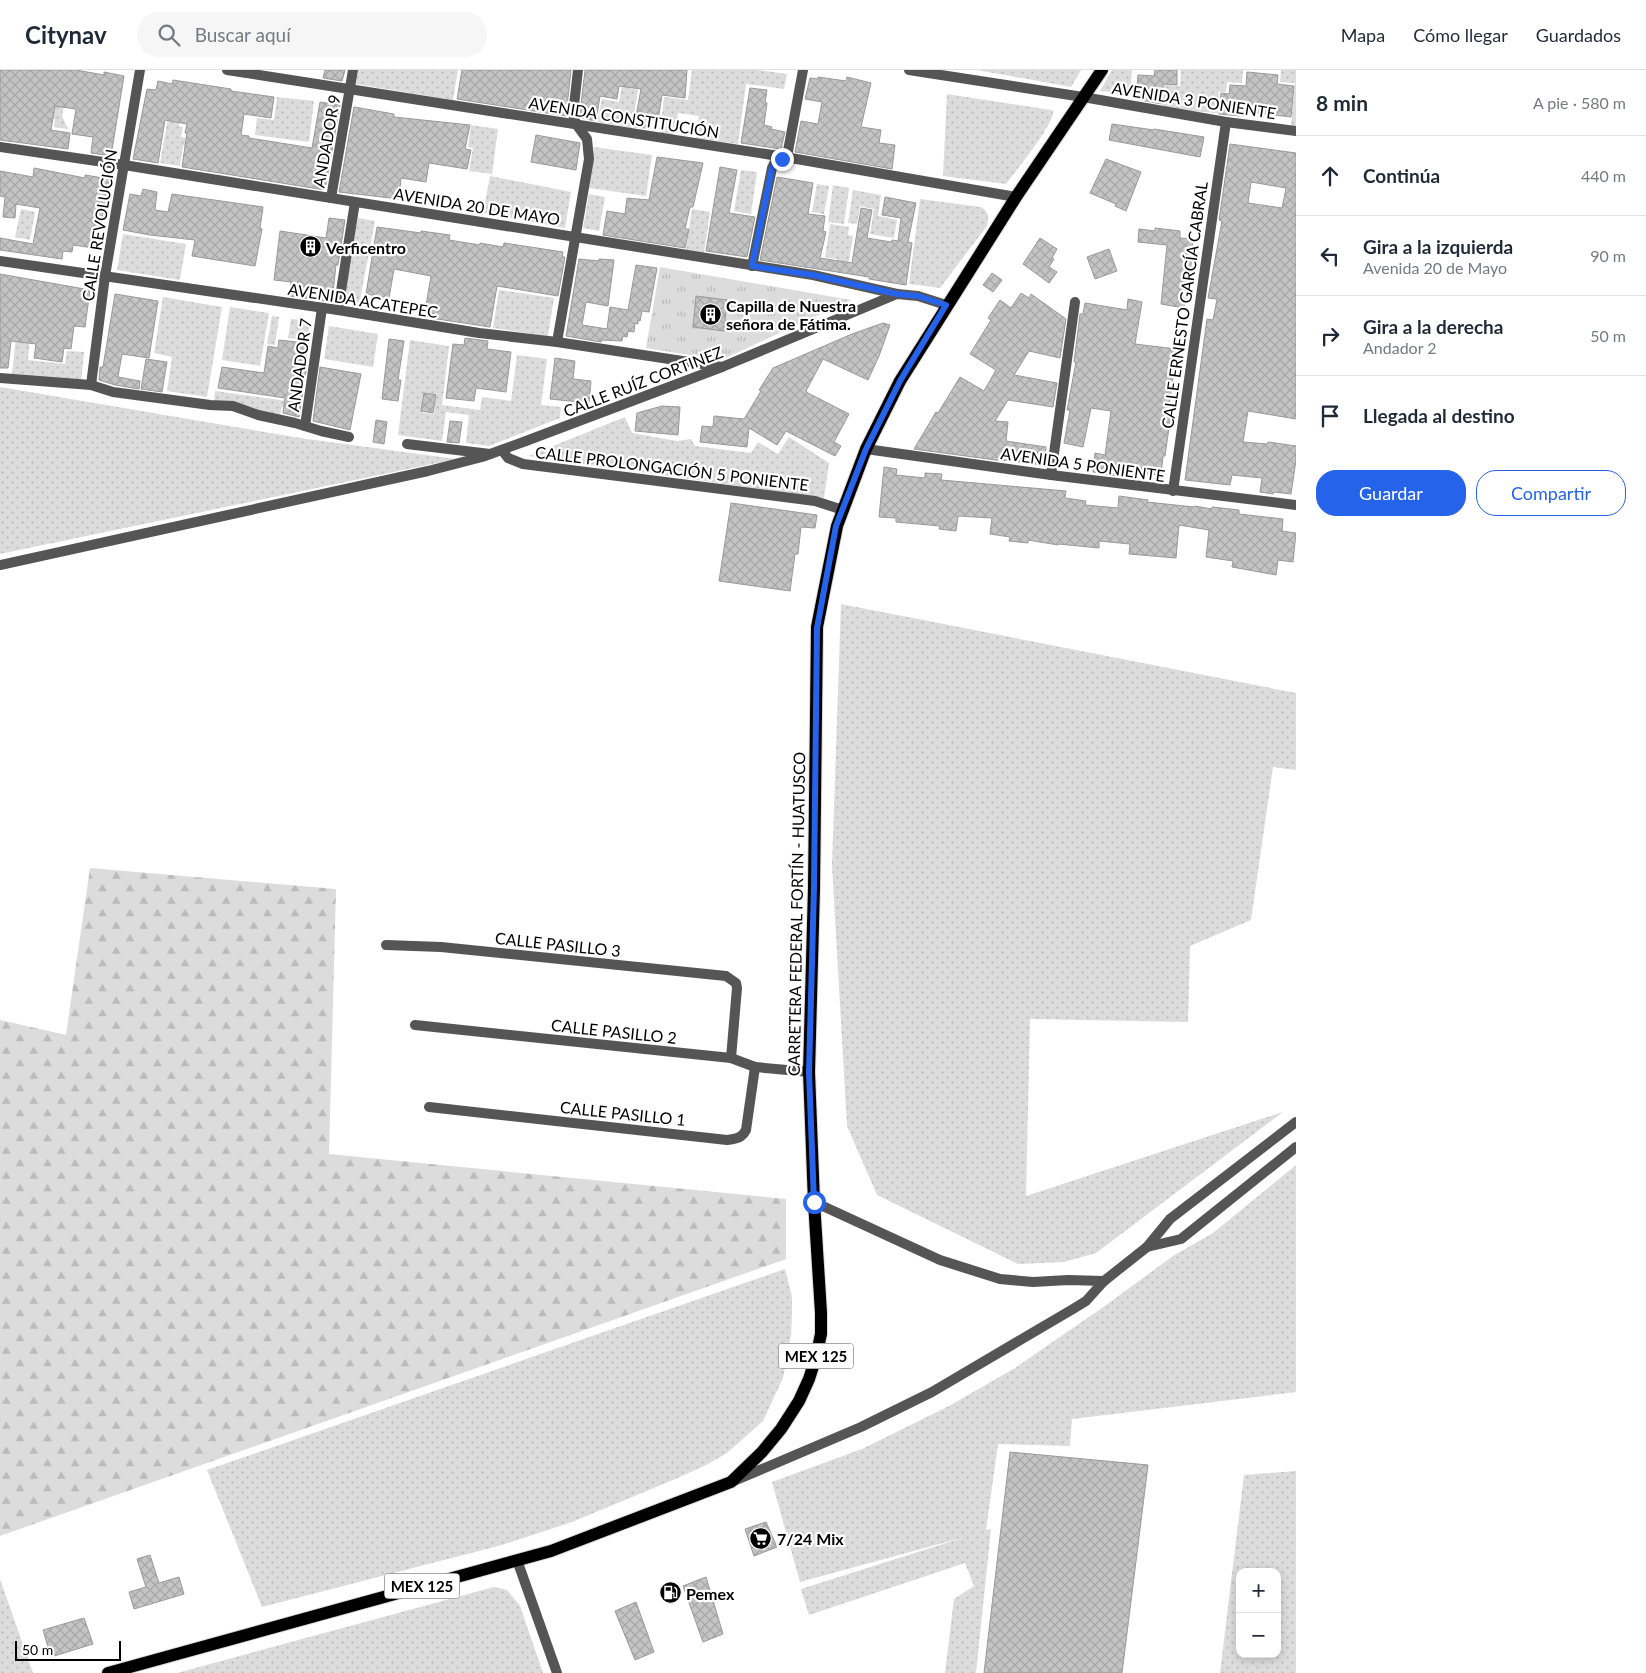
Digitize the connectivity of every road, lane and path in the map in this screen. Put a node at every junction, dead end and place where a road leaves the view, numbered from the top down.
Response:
1 (140, 70) edge
2 (227, 70) edge
3 (353, 70) edge
4 (578, 70) edge
5 (803, 70) edge
6 (909, 70) edge
7 (1102, 70) edge
8 (350, 89) junction
9 (1083, 97) junction
10 (1226, 122) junction
11 (576, 124) junction
12 (1296, 132) edge
13 (0, 147) edge
14 (785, 157) junction
15 (124, 165) junction
16 (1016, 197) junction
17 (331, 198) junction
18 (355, 202) junction
19 (574, 237) junction
20 (0, 261) edge
21 (752, 266) junction
22 (105, 276) junction
23 (897, 294) junction
24 (1075, 302) dead end
25 (946, 305) junction
26 (322, 308) junction
27 (338, 310) junction
28 (556, 342) junction
29 (722, 367) junction
30 (0, 378) edge
31 (91, 385) junction
32 (305, 426) junction
33 (349, 436) dead end
34 (407, 444) dead end
35 (866, 449) junction
36 (502, 450) junction
37 (486, 456) junction
38 (1051, 475) junction
39 (1173, 491) junction
40 (1296, 505) edge
41 (843, 510) junction
42 (0, 565) edge
43 (386, 945) dead end
44 (415, 1025) dead end
45 (731, 1058) junction
46 (755, 1067) junction
47 (809, 1072) junction
48 (428, 1107) dead end
49 (1296, 1122) edge
50 (1296, 1147) edge
51 (814, 1202) junction
52 (1147, 1248) junction
53 (1104, 1281) junction
54 (731, 1482) junction
55 (517, 1560) junction
56 (108, 1673) edge
57 (557, 1673) edge

1 - 15 street, CALLE REVOLUCIÓN
2 - 8 street, AVENIDA CONSTITUCIÓN
3 - 8 street, ANDADOR 9
4 - 11 street
5 - 14 street
6 - 9 street, AVENIDA 3 PONIENTE
7 - 9 main road, CARRETERA FEDERAL FORTÍN - HUATUSCO / MEX 125
8 - 11 street, AVENIDA CONSTITUCIÓN
8 - 17 street, ANDADOR 9
9 - 10 street, AVENIDA 3 PONIENTE
9 - 16 main road, CARRETERA FEDERAL FORTÍN - HUATUSCO / MEX 125
10 - 12 street, AVENIDA 3 PONIENTE
10 - 39 street, CALLE ERNESTO GARCÍA CABRAL
11 - 14 street, AVENIDA CONSTITUCIÓN
11 - 19 street
13 - 15 street, AVENIDA 20 DE MAYO
14 - 16 street, AVENIDA CONSTITUCIÓN
14 - 21 street
15 - 17 street, AVENIDA 20 DE MAYO
15 - 22 street, CALLE REVOLUCIÓN
16 - 25 main road, CARRETERA FEDERAL FORTÍN - HUATUSCO / MEX 125
17 - 18 street, AVENIDA 20 DE MAYO
18 - 19 street, AVENIDA 20 DE MAYO
18 - 27 street
19 - 21 street, AVENIDA 20 DE MAYO
19 - 28 street
20 - 22 street, AVENIDA ACATEPEC
21 - 23 street, AVENIDA 20 DE MAYO
22 - 26 street, AVENIDA ACATEPEC
22 - 31 street, CALLE REVOLUCIÓN
23 - 25 street, AVENIDA 20 DE MAYO
23 - 29 street, CALLE RUÍZ CORTINEZ
24 - 38 street
25 - 35 main road, CARRETERA FEDERAL FORTÍN - HUATUSCO / MEX 125
26 - 27 street, AVENIDA ACATEPEC
26 - 32 street, ANDADOR 7
27 - 28 street, AVENIDA ACATEPEC
28 - 29 street, AVENIDA ACATEPEC
29 - 36 street, CALLE RUÍZ CORTINEZ
30 - 31 street
31 - 32 street
32 - 33 street
34 - 37 street
35 - 38 street, AVENIDA 5 PONIENTE
35 - 41 main road, CARRETERA FEDERAL FORTÍN - HUATUSCO / MEX 125
36 - 37 street, CALLE RUÍZ CORTINEZ
36 - 41 street, CALLE PROLONGACIÓN 5 PONIENTE
37 - 42 street, CALLE RUÍZ CORTINEZ
38 - 39 street, AVENIDA 5 PONIENTE
39 - 40 street, AVENIDA 5 PONIENTE
41 - 47 main road, CARRETERA FEDERAL FORTÍN - HUATUSCO / MEX 125
43 - 45 street, CALLE PASILLO 3
44 - 45 street, CALLE PASILLO 2
45 - 46 street, CALLE PASILLO 2
46 - 47 street, CALLE PASILLO 2
46 - 48 street, CALLE PASILLO 1
47 - 51 main road, CARRETERA FEDERAL FORTÍN - HUATUSCO / MEX 125
49 - 52 street
50 - 52 street
51 - 53 street
51 - 54 main road, CARRETERA FEDERAL FORTÍN - HUATUSCO / MEX 125
52 - 53 street
53 - 54 street
54 - 55 main road, CARRETERA FEDERAL FORTÍN - HUATUSCO / MEX 125
55 - 56 main road, CARRETERA FEDERAL FORTÍN - HUATUSCO / MEX 125
55 - 57 street

